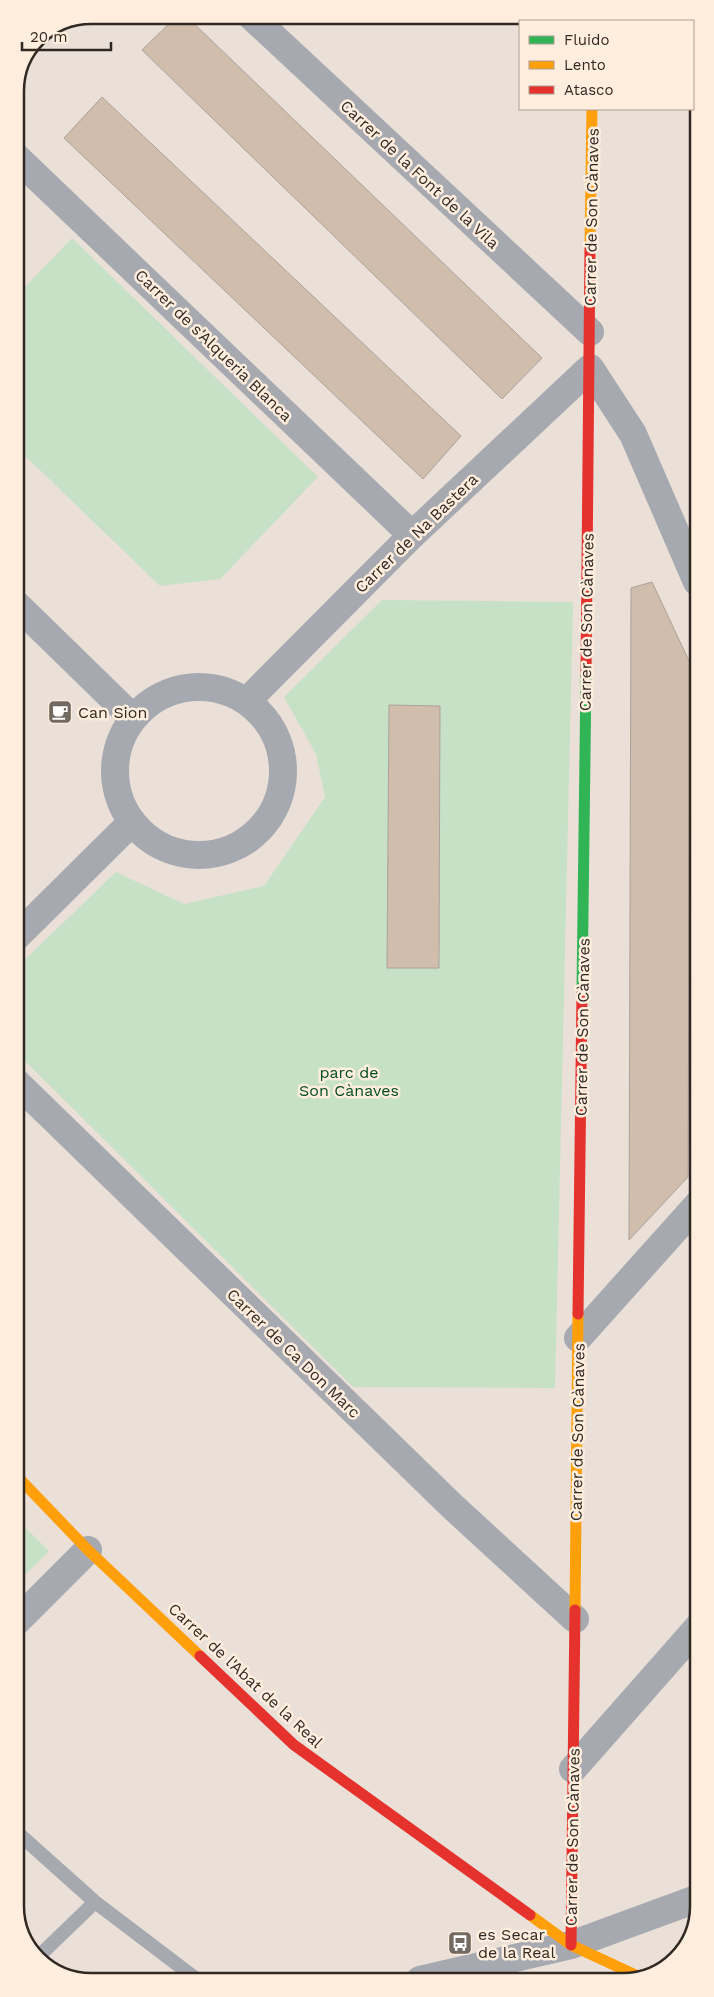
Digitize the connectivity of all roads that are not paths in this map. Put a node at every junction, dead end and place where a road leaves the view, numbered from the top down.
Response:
1 (260, 24) edge
2 (592, 110) edge
3 (24, 165) edge
4 (590, 332) junction
5 (590, 368) junction
6 (412, 535) junction
7 (690, 566) edge
8 (24, 612) edge
9 (246, 701) junction
10 (133, 718) junction
11 (132, 822) junction
12 (24, 929) edge
13 (24, 1091) edge
14 (690, 1213) edge
15 (578, 1338) junction
16 (24, 1483) edge
17 (88, 1550) junction
18 (24, 1614) edge
19 (575, 1619) junction
20 (690, 1636) edge
21 (573, 1769) junction
22 (24, 1838) edge
23 (690, 1901) edge
24 (96, 1902) junction
25 (571, 1945) junction
26 (42, 1953) edge
27 (189, 1973) edge
28 (450, 1973) edge
29 (631, 1973) edge

1 - 4 street, Carrer de la Font de la Vila
2 - 4 street, Carrer de Son Cànaves
3 - 6 street, Carrer de s'Alqueria Blanca
4 - 5 street, Carrer de Son Cànaves
5 - 6 street, Carrer de Na Bastera
5 - 7 street
5 - 15 street, Carrer de Son Cànaves
6 - 9 street, Carrer de Na Bastera
8 - 10 street
9 - 10 street
9 - 11 street
10 - 11 street
11 - 12 street
13 - 19 street, Carrer de Ca Don Marc
14 - 15 street
15 - 19 street, Carrer de Son Cànaves
16 - 17 street, Carrer de l'Abat de la Real
17 - 18 street
17 - 25 street, Carrer de l'Abat de la Real
19 - 21 street, Carrer de Son Cànaves
20 - 21 street
21 - 25 street, Carrer de Son Cànaves
22 - 24 lane
23 - 25 street
24 - 26 lane
24 - 27 lane
25 - 28 street
25 - 29 street, Carrer de l'Abat de la Real

